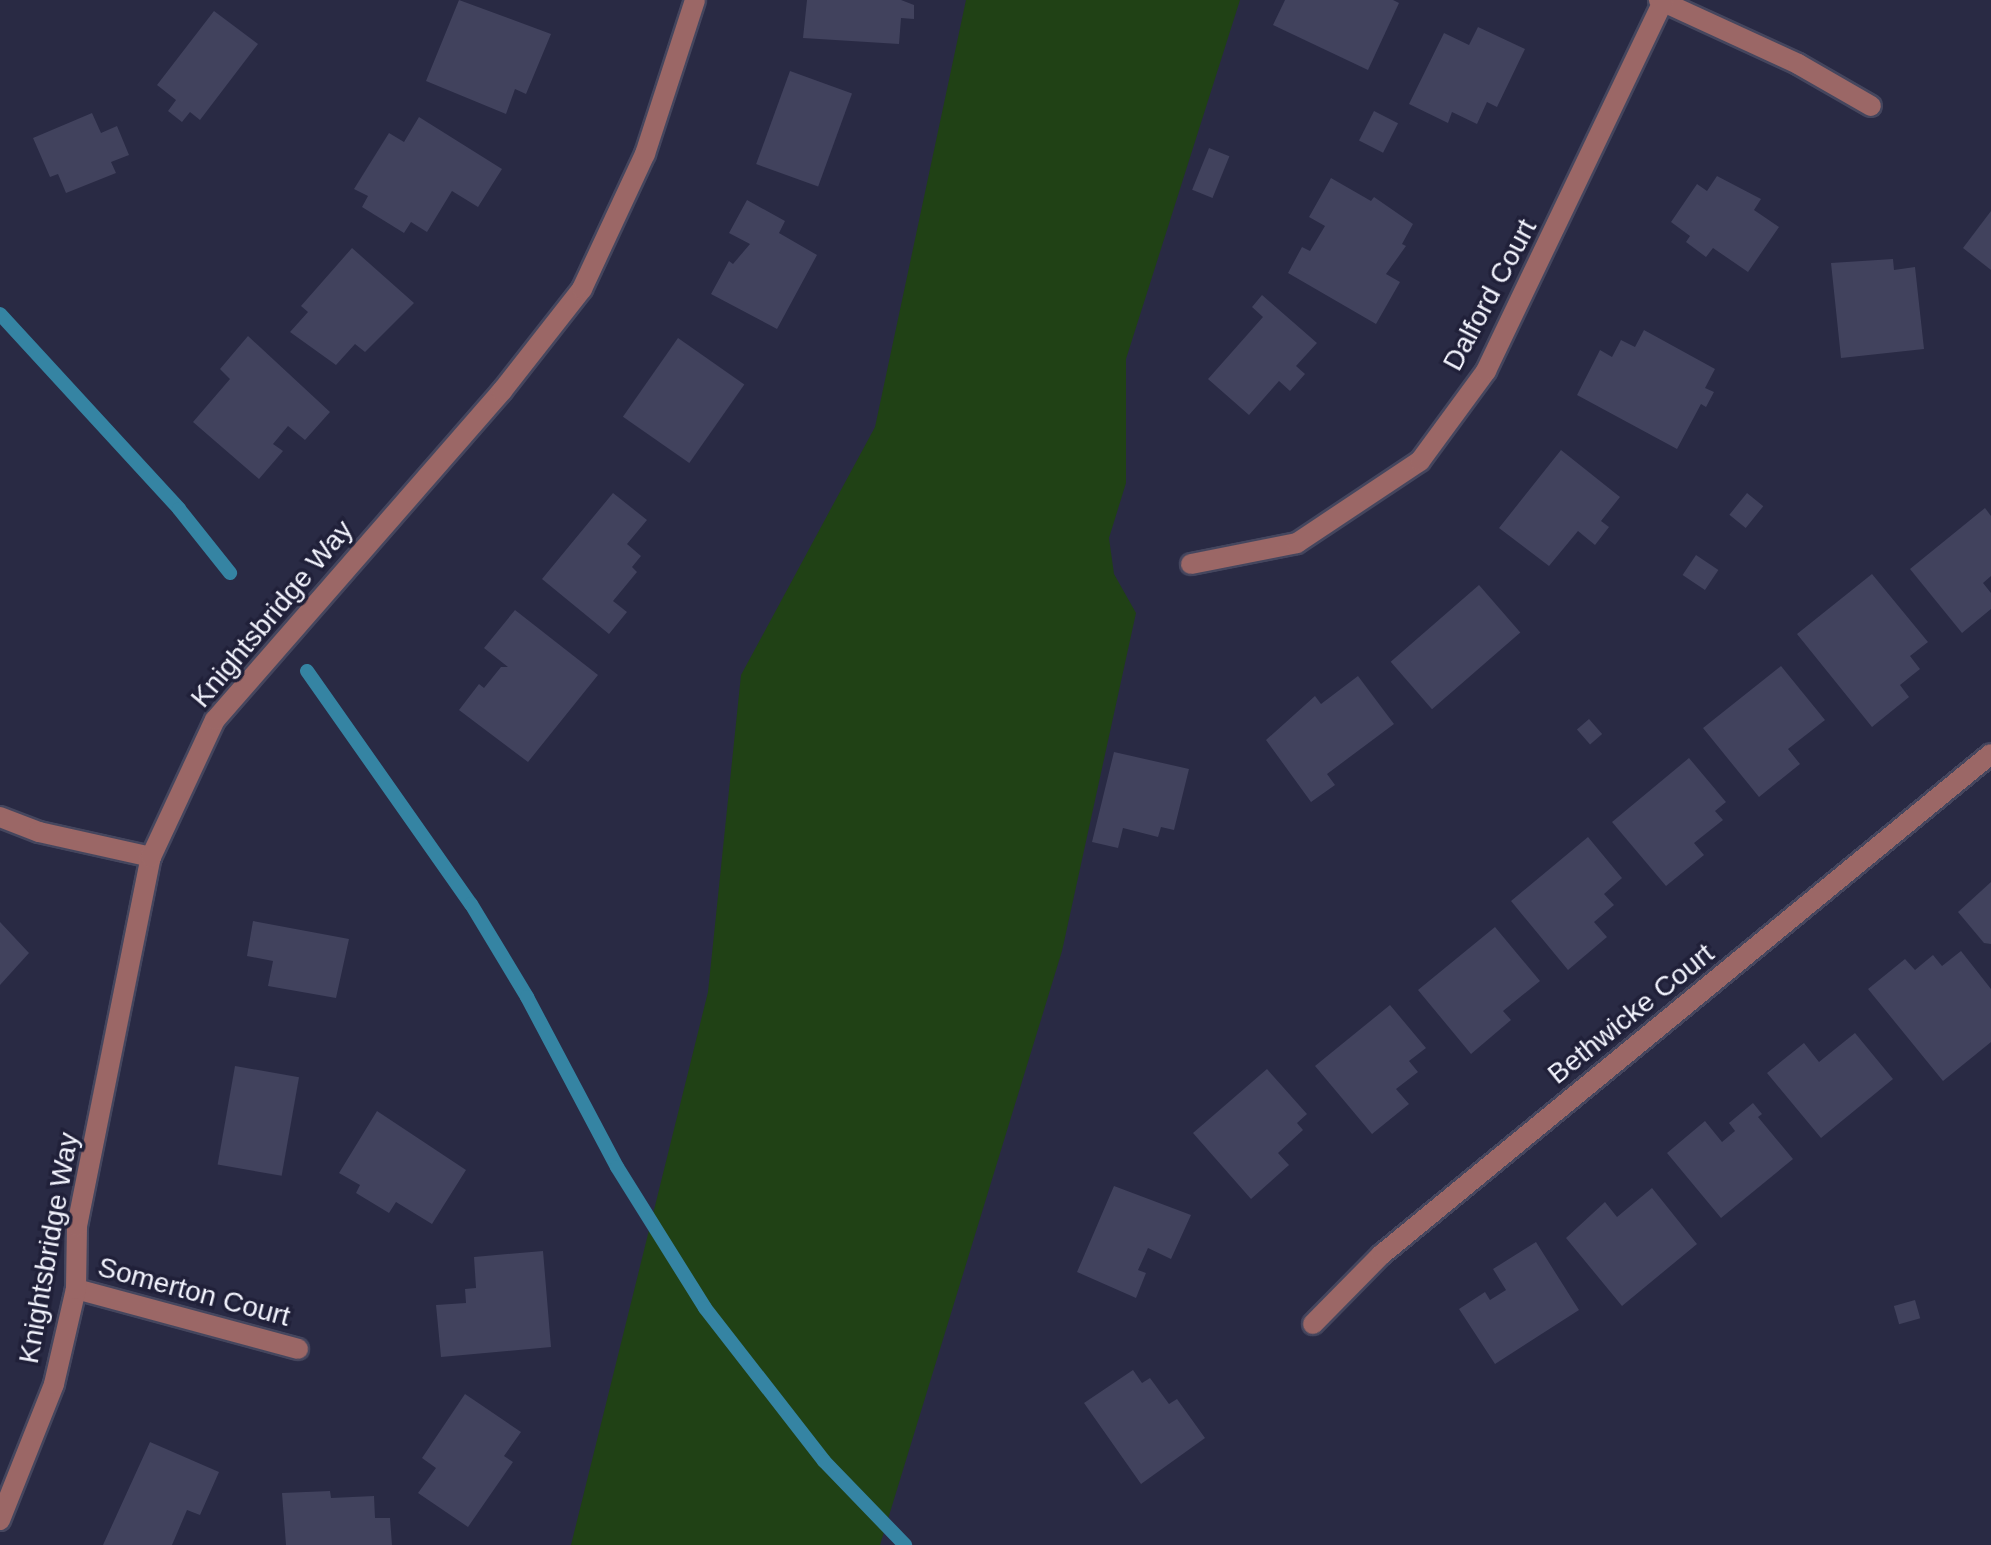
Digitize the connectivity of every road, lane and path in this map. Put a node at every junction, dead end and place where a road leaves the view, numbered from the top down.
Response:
1 (695, 0) edge
2 (1661, 1) edge
3 (1871, 106) dead end
4 (1191, 564) dead end
5 (1991, 754) edge
6 (0, 817) edge
7 (151, 857) junction
8 (76, 1289) junction
9 (1313, 1324) dead end
10 (298, 1349) dead end
11 (0, 1520) edge

1 - 7 street, Knightsbridge Way
2 - 3 street
2 - 4 street, Dalford Court
5 - 9 street, Bethwicke Court
6 - 7 street
7 - 8 street, Knightsbridge Way
8 - 10 street, Somerton Court
8 - 11 street, Knightsbridge Way

